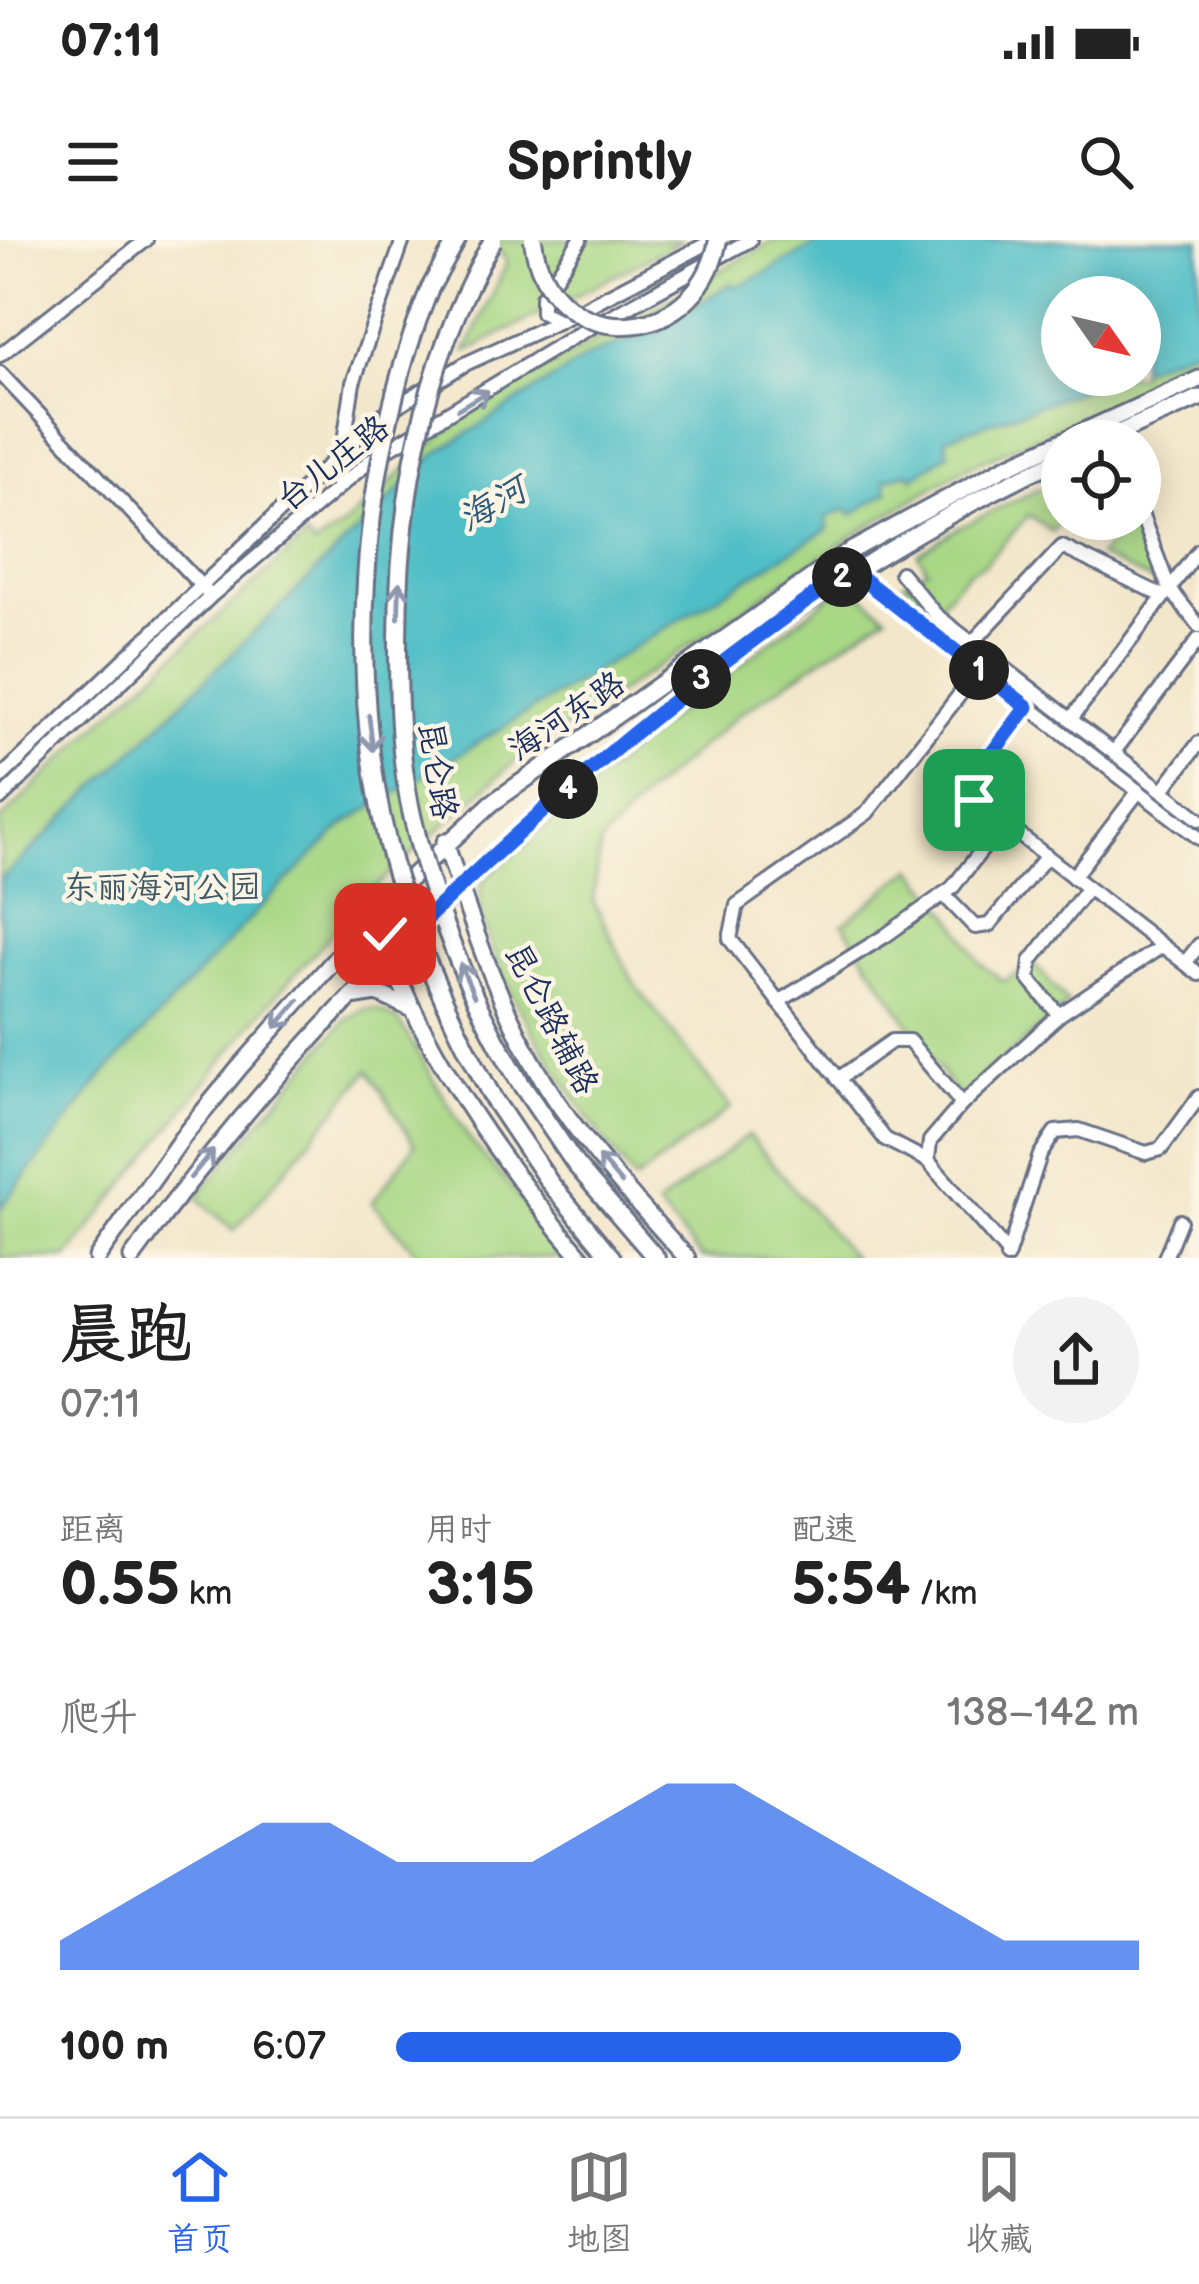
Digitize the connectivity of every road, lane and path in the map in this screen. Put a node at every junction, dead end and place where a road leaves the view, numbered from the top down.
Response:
1 (146, 240) edge
2 (403, 240) edge
3 (446, 240) edge
4 (457, 240) edge
5 (493, 240) edge
6 (533, 240) edge
7 (580, 240) edge
8 (716, 240) edge
9 (750, 240) edge
10 (430, 288) junction
11 (559, 321) junction
12 (0, 355) edge
13 (0, 374) edge
14 (1199, 380) edge
15 (1199, 398) edge
16 (1148, 420) edge
17 (342, 451) junction
18 (1041, 468) edge
19 (337, 488) junction
20 (1149, 540) edge
21 (1199, 550) edge
22 (851, 570) junction
23 (901, 573) dead end
24 (207, 591) junction
25 (1166, 592) junction
26 (1199, 626) edge
27 (1199, 639) edge
28 (972, 644) junction
29 (979, 670) junction
30 (1027, 707) junction
31 (1071, 719) junction
32 (1199, 742) edge
33 (1114, 752) junction
34 (0, 778) edge
35 (1163, 790) junction
36 (1138, 792) junction
37 (0, 799) edge
38 (1199, 819) edge
39 (1003, 823) junction
40 (1199, 838) edge
41 (445, 842) junction
42 (1047, 856) junction
43 (424, 863) junction
44 (485, 863) junction
45 (1073, 877) junction
46 (458, 887) junction
47 (1088, 888) junction
48 (944, 894) junction
49 (392, 895) junction
50 (467, 906) junction
51 (373, 916) junction
52 (1199, 945) edge
53 (1162, 946) junction
54 (390, 960) junction
55 (1185, 963) junction
56 (1199, 974) edge
57 (351, 997) junction
58 (778, 1002) junction
59 (410, 1008) junction
60 (1059, 1015) junction
61 (838, 1079) junction
62 (1199, 1097) edge
63 (962, 1104) junction
64 (928, 1161) junction
65 (1180, 1221) dead end
66 (1007, 1256) edge
67 (97, 1258) edge
68 (132, 1258) edge
69 (582, 1258) edge
70 (612, 1258) edge
71 (656, 1258) edge
72 (687, 1258) edge
73 (1165, 1258) edge

1 - 12 street
2 - 17 street
3 - 10 highway
4 - 10 highway, 昆仑路
71 -> 5 highway, 昆仑路, bridge
6 - 8 highway, bridge
7 - 11 street
8 - 11 street, 台儿庄路
19 -> 9 street, 台儿庄路
10 -> 70 highway, 昆仑路, bridge
11 - 17 street, 台儿庄路
13 - 24 street
14 - 41 main road, 海河东路
15 - 16 main road
17 - 19 street
17 - 24 street, 台儿庄路
18 - 22 main road, 海河东路
19 - 24 street, 台儿庄路
20 - 25 street
21 - 25 street
22 - 29 street
22 - 44 main road, 海河东路
23 - 28 street
24 - 34 street, 台儿庄路
24 - 37 street, 台儿庄路
25 - 26 street
25 - 28 street
25 - 31 street
27 - 33 street
28 - 31 street
29 - 30 street
29 - 58 street
30 - 36 street
30 - 39 street
31 - 33 street
32 - 35 street
33 - 35 street
35 - 38 street
36 - 40 street
36 - 45 street
39 - 42 street
39 - 48 street
41 - 43 main road, 海河东路
41 - 46 main road
42 - 45 street
42 - 48 street
43 - 46 main road
43 - 49 main road, 海河东路
44 - 46 main road, 海河东路
44 - 50 main road
45 - 47 street
46 - 50 main road, 昆仑路辅路
46 - 54 main road, 海河东路
47 - 53 street
47 - 60 street
48 - 58 street
49 - 51 main road, 海河东路
49 - 54 main road
72 -> 50 main road, 昆仑路辅路
51 - 54 main road
51 -> 67 main road, 海河东路
52 - 55 street
53 - 55 street
53 - 60 street
54 - 57 main road, 海河东路
54 - 59 main road
55 - 56 street
57 - 59 main road
68 -> 57 main road, 海河东路
58 - 61 street
59 - 69 main road
60 - 63 street
61 - 63 street
61 - 64 street
62 - 66 street
63 - 64 street
64 - 66 street
65 - 73 street

